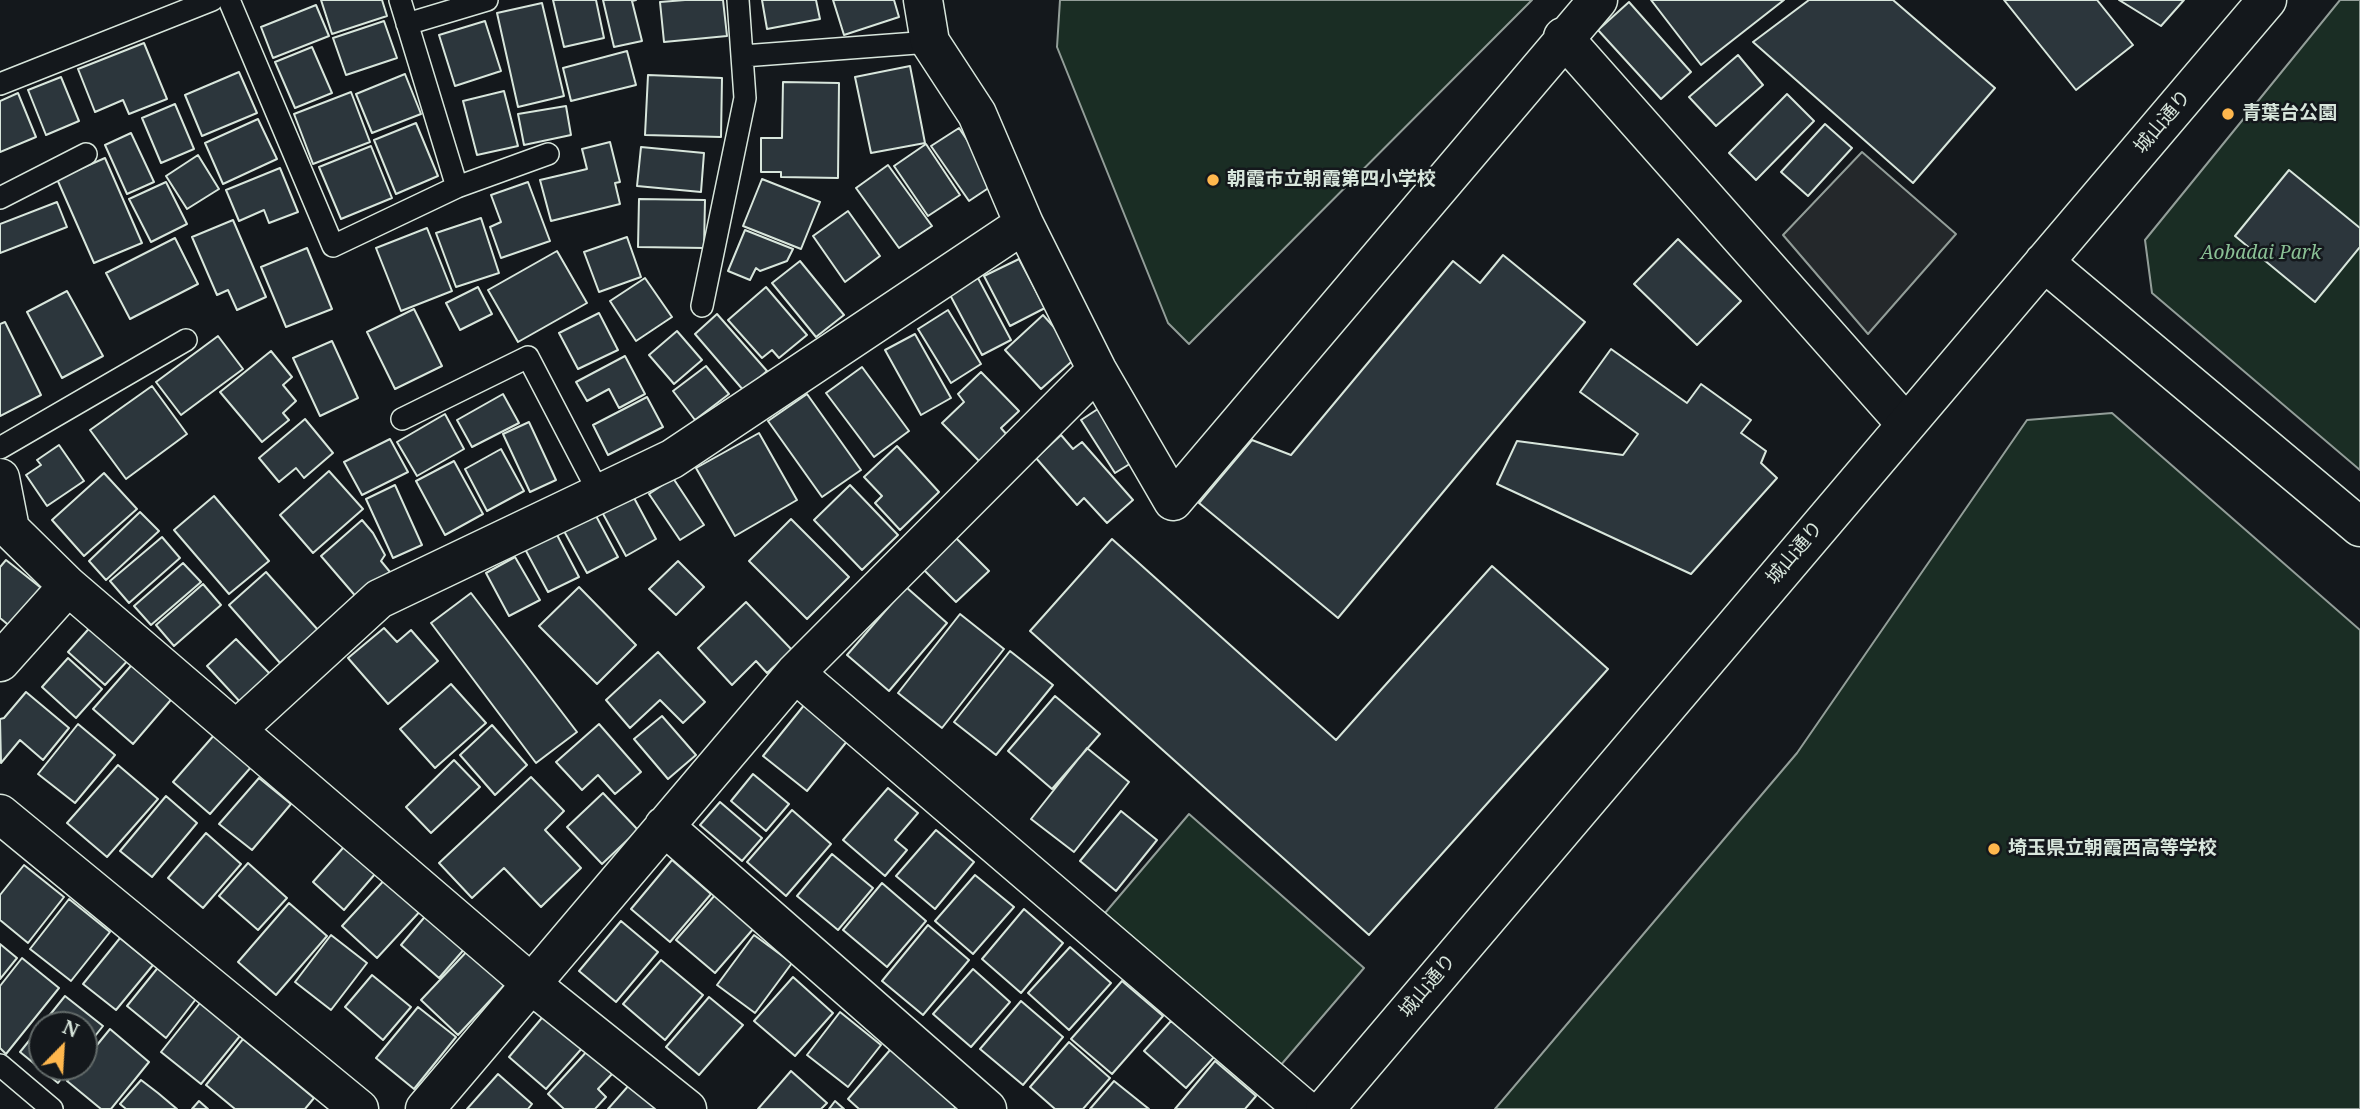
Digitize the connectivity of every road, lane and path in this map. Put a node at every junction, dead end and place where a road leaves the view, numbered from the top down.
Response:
1 (212, 0) edge
2 (229, 0) edge
3 (400, 0) edge
4 (487, 0) edge
5 (738, 0) edge
6 (923, 0) edge
7 (1598, 0) edge
8 (2267, 0) edge
9 (407, 24) junction
10 (1563, 37) junction
11 (930, 42) junction
12 (743, 56) junction
13 (0, 84) edge
14 (86, 154) dead end
15 (548, 154) dead end
16 (457, 187) junction
17 (0, 198) edge
18 (1024, 224) junction
19 (2045, 262) junction
20 (702, 306) dead end
21 (186, 340) dead end
22 (1097, 370) junction
23 (402, 419) dead end
24 (1905, 423) junction
25 (0, 448) edge
26 (0, 478) edge
27 (599, 494) junction
28 (5, 525) edge
29 (2360, 527) edge
30 (68, 586) junction
31 (0, 662) edge
32 (795, 673) junction
33 (236, 730) junction
34 (0, 814) edge
35 (664, 826) junction
36 (532, 983) junction
37 (0, 1065) edge
38 (52, 1109) edge
39 (359, 1109) edge
40 (425, 1109) edge
41 (687, 1109) edge
42 (987, 1109) edge
43 (1304, 1109) edge
44 (1325, 1109) edge

1 - 13 lane
2 - 16 lane
3 - 9 lane
4 - 9 lane
5 - 12 lane
6 - 11 street
7 - 10 street
8 - 19 street, 城山通り
9 - 16 lane
10 - 22 street
10 - 24 street
11 - 12 lane
11 - 18 street
12 - 20 lane
14 - 17 lane
15 - 16 lane
18 - 22 street
18 - 27 street
19 - 24 street, 城山通り
19 - 29 street
21 - 25 lane
22 - 32 street
23 - 27 lane
24 - 44 street, 城山通り
26 - 28 street
27 - 33 street
28 - 30 street
30 - 31 street
30 - 33 street
32 - 35 street
32 - 43 street
33 - 36 street
34 - 39 street
35 - 36 street
35 - 42 street
36 - 40 street
36 - 41 street
37 - 38 lane

